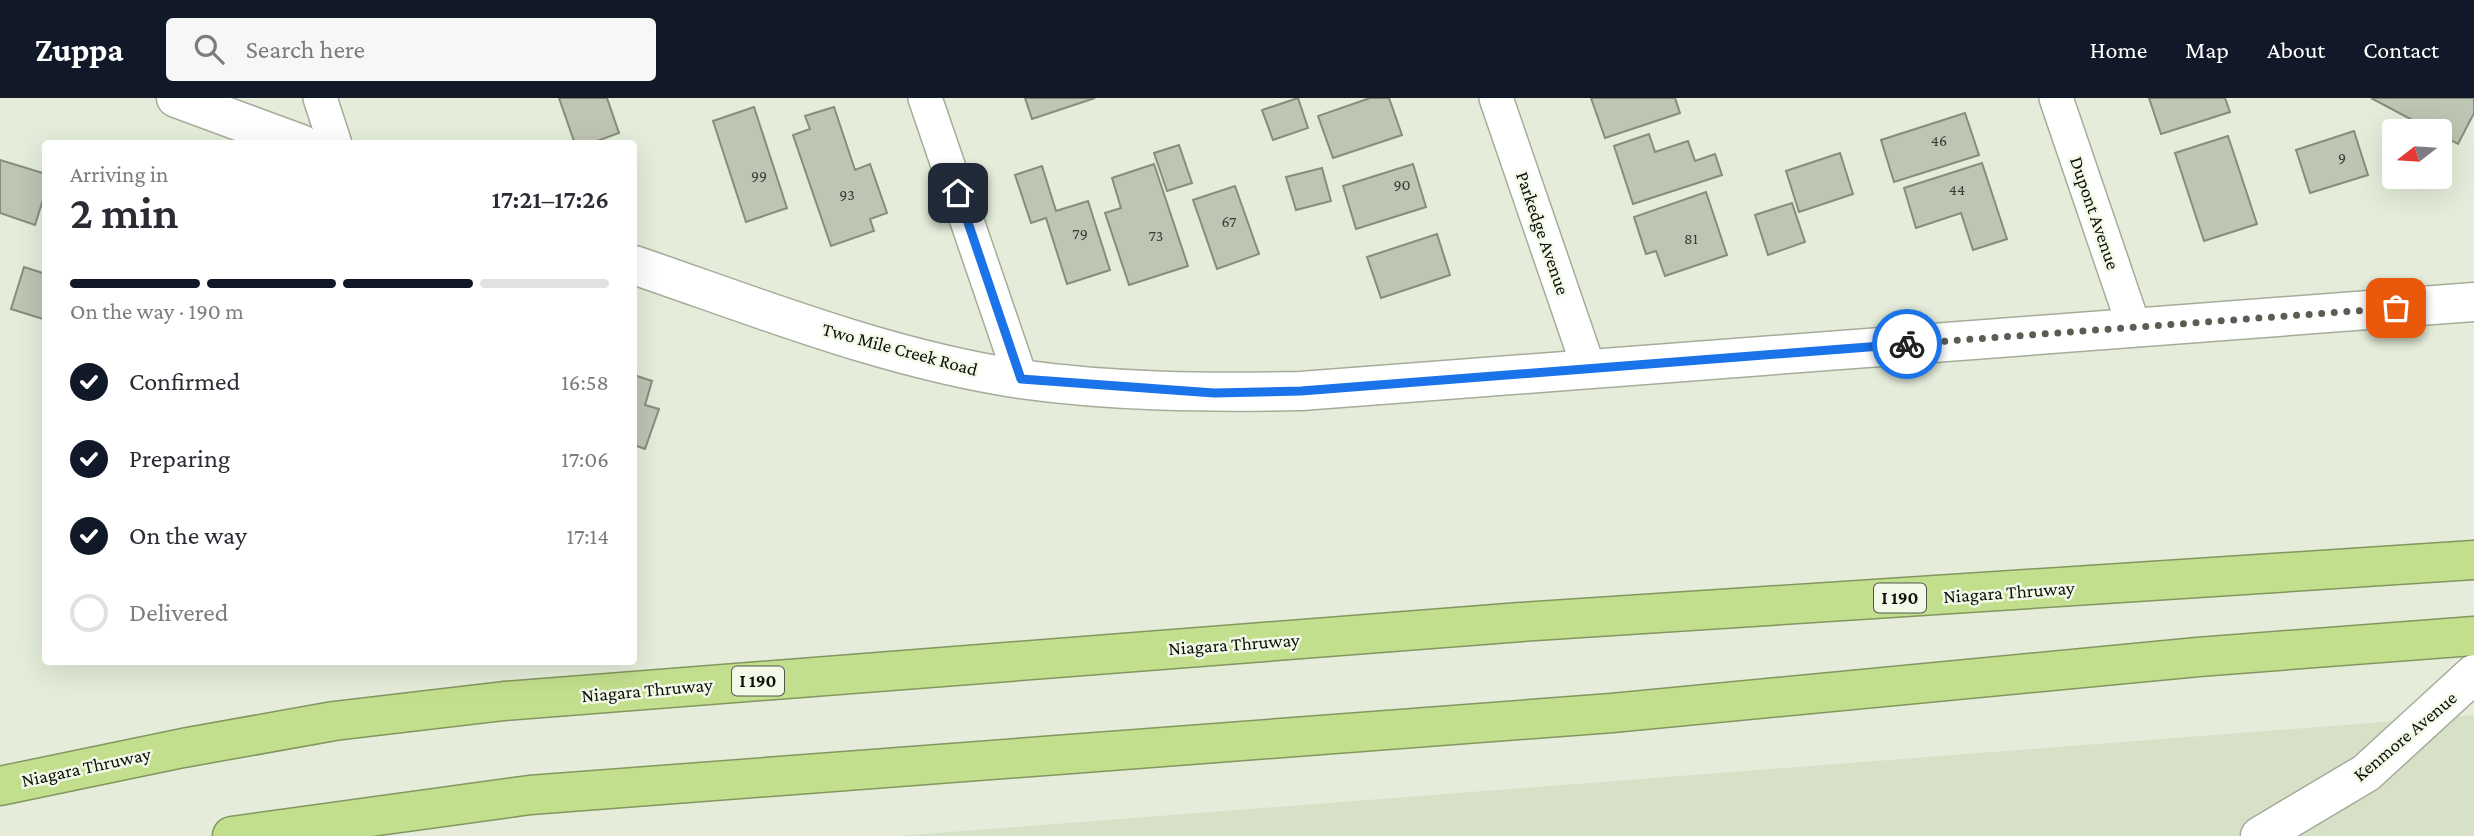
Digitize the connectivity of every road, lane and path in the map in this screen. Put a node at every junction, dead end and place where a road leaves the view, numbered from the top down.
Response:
1 (176, 98) edge
2 (320, 98) edge
3 (925, 98) edge
4 (1496, 98) edge
5 (2056, 98) edge
6 (290, 140) edge
7 (334, 140) edge
8 (637, 266) edge
9 (2474, 302) edge
10 (2134, 327) junction
11 (1589, 369) junction
12 (1021, 379) junction
13 (2474, 560) edge
14 (2474, 636) edge
15 (2474, 674) edge
16 (0, 786) edge
17 (232, 836) edge
18 (2260, 836) edge

1 - 6 street
2 - 7 street
3 - 12 street
4 - 11 street, Parkedge Avenue
5 - 10 street, Dupont Avenue
8 - 12 street, Two Mile Creek Road
9 - 10 street, Two Mile Creek Road
10 - 11 street, Two Mile Creek Road
11 - 12 street, Two Mile Creek Road
13 - 16 highway, Niagara Thruway / I 190
14 - 17 highway
15 - 18 street, Kenmore Avenue

